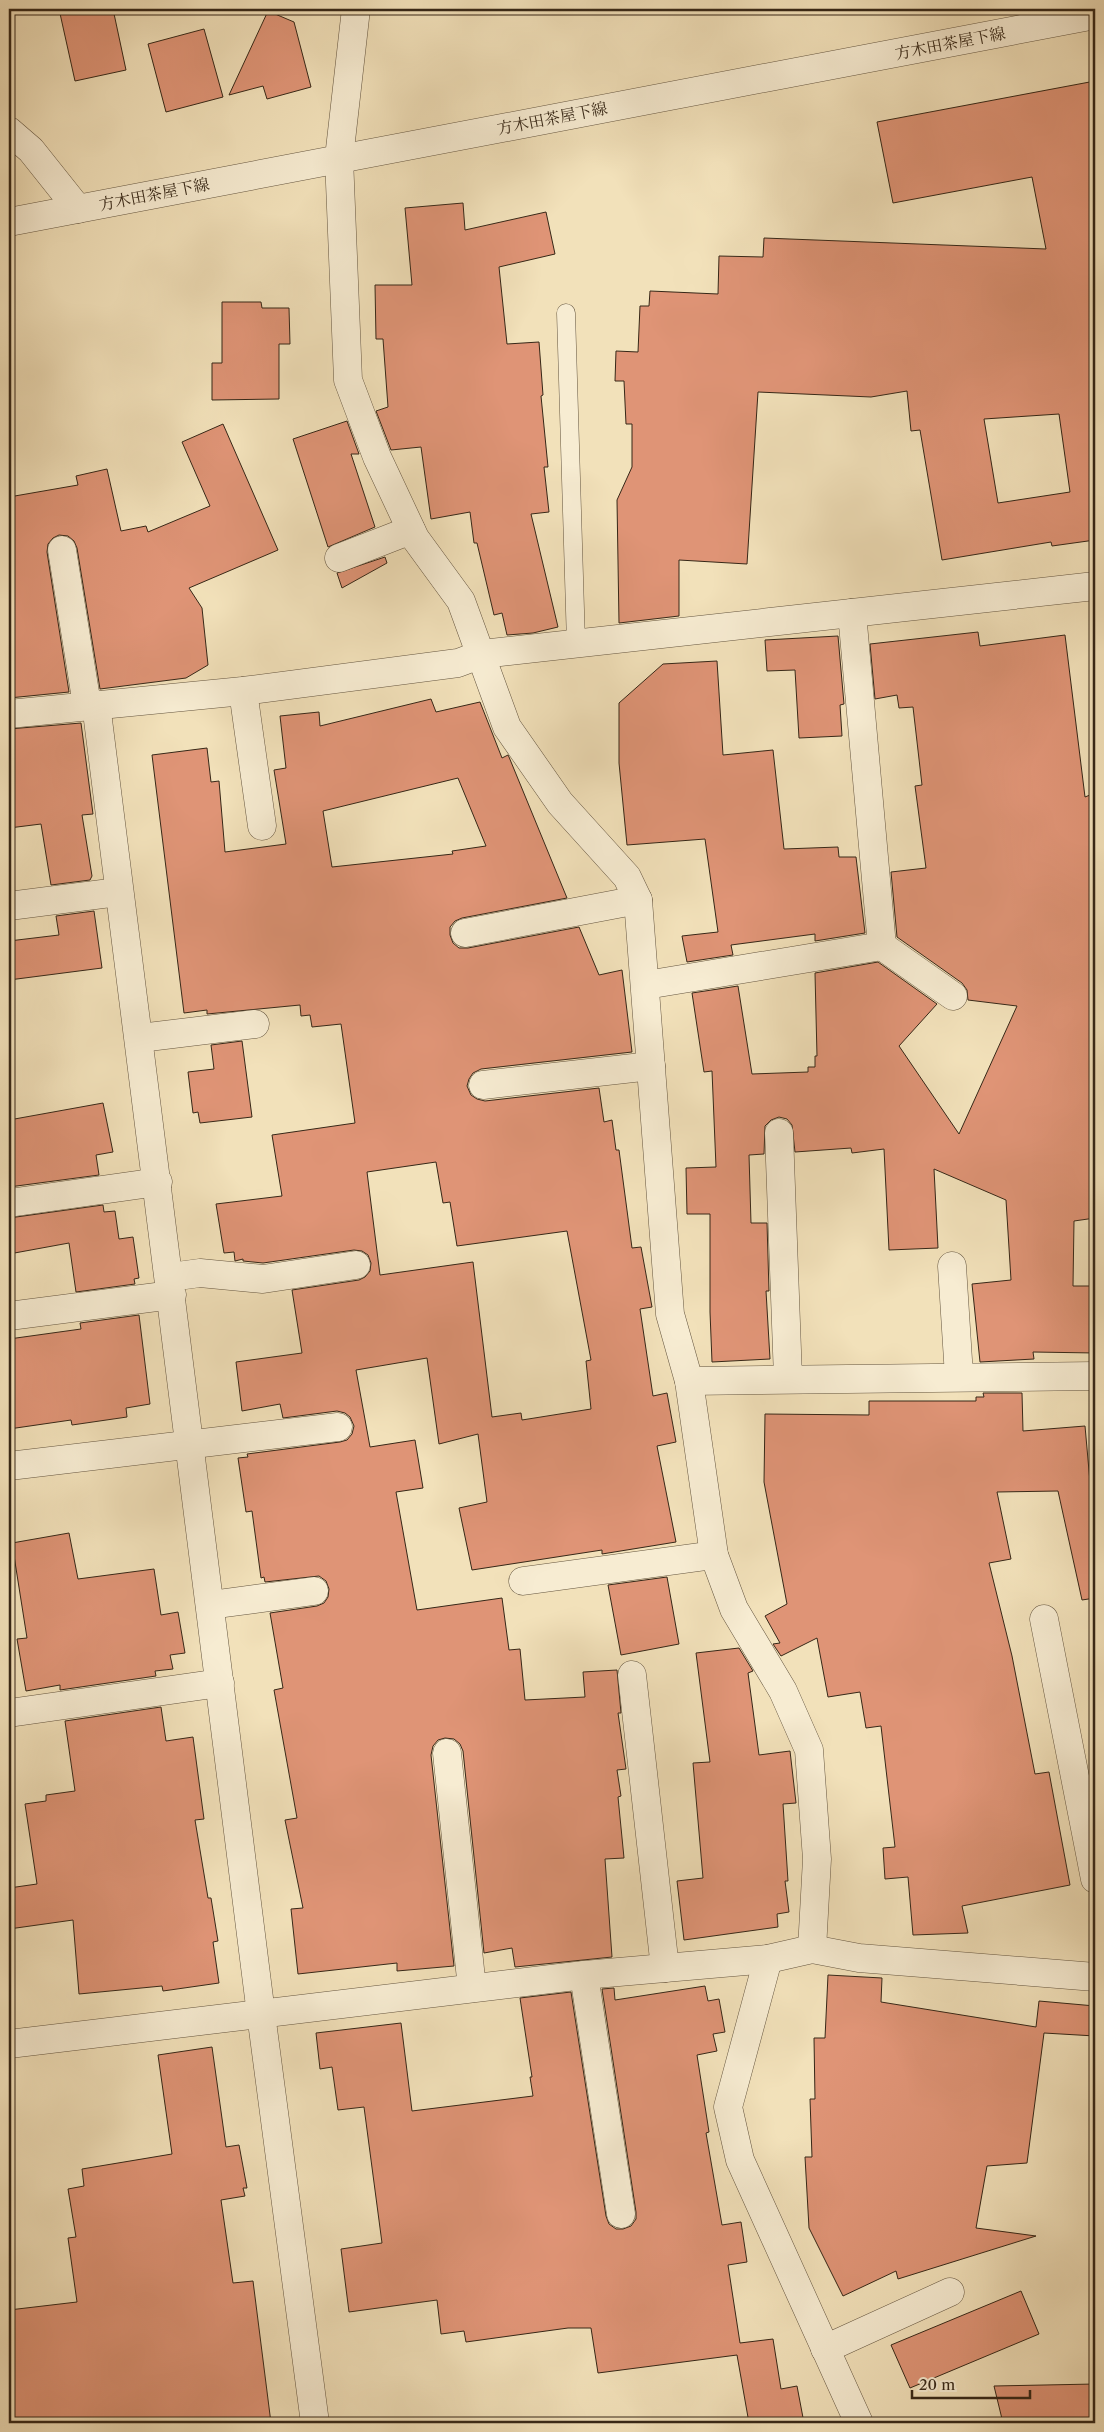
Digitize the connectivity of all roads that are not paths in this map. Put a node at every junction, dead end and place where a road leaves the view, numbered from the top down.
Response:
1 (356, 9) edge
2 (1095, 15) edge
3 (9, 131) edge
4 (339, 158) junction
5 (78, 209) junction
6 (9, 222) edge
7 (566, 313) dead end
8 (411, 530) junction
9 (62, 550) dead end
10 (339, 558) dead end
11 (1095, 586) edge
12 (852, 613) junction
13 (576, 643) junction
14 (482, 654) junction
15 (243, 691) junction
16 (91, 705) junction
17 (9, 714) edge
18 (262, 826) dead end
19 (118, 892) junction
20 (638, 900) junction
21 (9, 906) edge
22 (465, 933) dead end
23 (882, 946) junction
24 (646, 985) junction
25 (953, 996) dead end
26 (255, 1024) dead end
27 (140, 1038) junction
28 (651, 1066) junction
29 (484, 1085) dead end
30 (779, 1133) dead end
31 (158, 1182) junction
32 (9, 1203) edge
33 (356, 1265) dead end
34 (952, 1266) dead end
35 (171, 1286) junction
36 (9, 1316) edge
37 (959, 1376) junction
38 (1095, 1376) edge
39 (788, 1378) junction
40 (689, 1381) junction
41 (338, 1427) dead end
42 (190, 1446) junction
43 (9, 1466) edge
44 (714, 1555) junction
45 (523, 1581) dead end
46 (314, 1591) dead end
47 (210, 1605) junction
48 (1044, 1620) dead end
49 (632, 1675) dead end
50 (220, 1683) junction
51 (9, 1713) edge
52 (447, 1753) dead end
53 (1095, 1879) edge
54 (812, 1949) junction
55 (768, 1959) junction
56 (666, 1968) junction
57 (584, 1975) junction
58 (1095, 1977) edge
59 (472, 1988) junction
60 (261, 2014) junction
61 (9, 2044) edge
62 (621, 2214) dead end
63 (950, 2292) dead end
64 (826, 2349) junction
65 (315, 2423) edge
66 (859, 2423) edge

1 - 4 street
2 - 4 street, 方木田茶屋下線
3 - 5 street
4 - 5 street, 方木田茶屋下線
4 - 8 street
5 - 6 street, 方木田茶屋下線
7 - 13 lane
8 - 10 street
8 - 14 street
9 - 16 street
11 - 12 street
12 - 13 street
12 - 23 street
13 - 14 street
14 - 15 street
14 - 20 street
15 - 16 street
15 - 18 street
16 - 17 street
16 - 19 street
19 - 21 street
19 - 27 street
20 - 22 street
20 - 24 street
23 - 24 street
23 - 25 street
24 - 28 street
26 - 27 street
27 - 31 street
28 - 29 street
28 - 40 street
30 - 39 street
31 - 32 street
31 - 35 street
33 - 35 street
34 - 37 street
35 - 36 street
35 - 42 street
37 - 38 street
37 - 39 street
39 - 40 street
40 - 44 street
41 - 42 street
42 - 43 street
42 - 47 street
44 - 45 street
44 - 54 street
46 - 47 street
47 - 50 street
48 - 53 street
49 - 56 street
50 - 51 street
50 - 60 street
52 - 59 street
54 - 55 street
54 - 58 street
55 - 56 street
55 - 64 street
56 - 57 street
57 - 59 street
57 - 62 street
59 - 60 street
60 - 61 street
60 - 65 street
63 - 64 street
64 - 66 street

